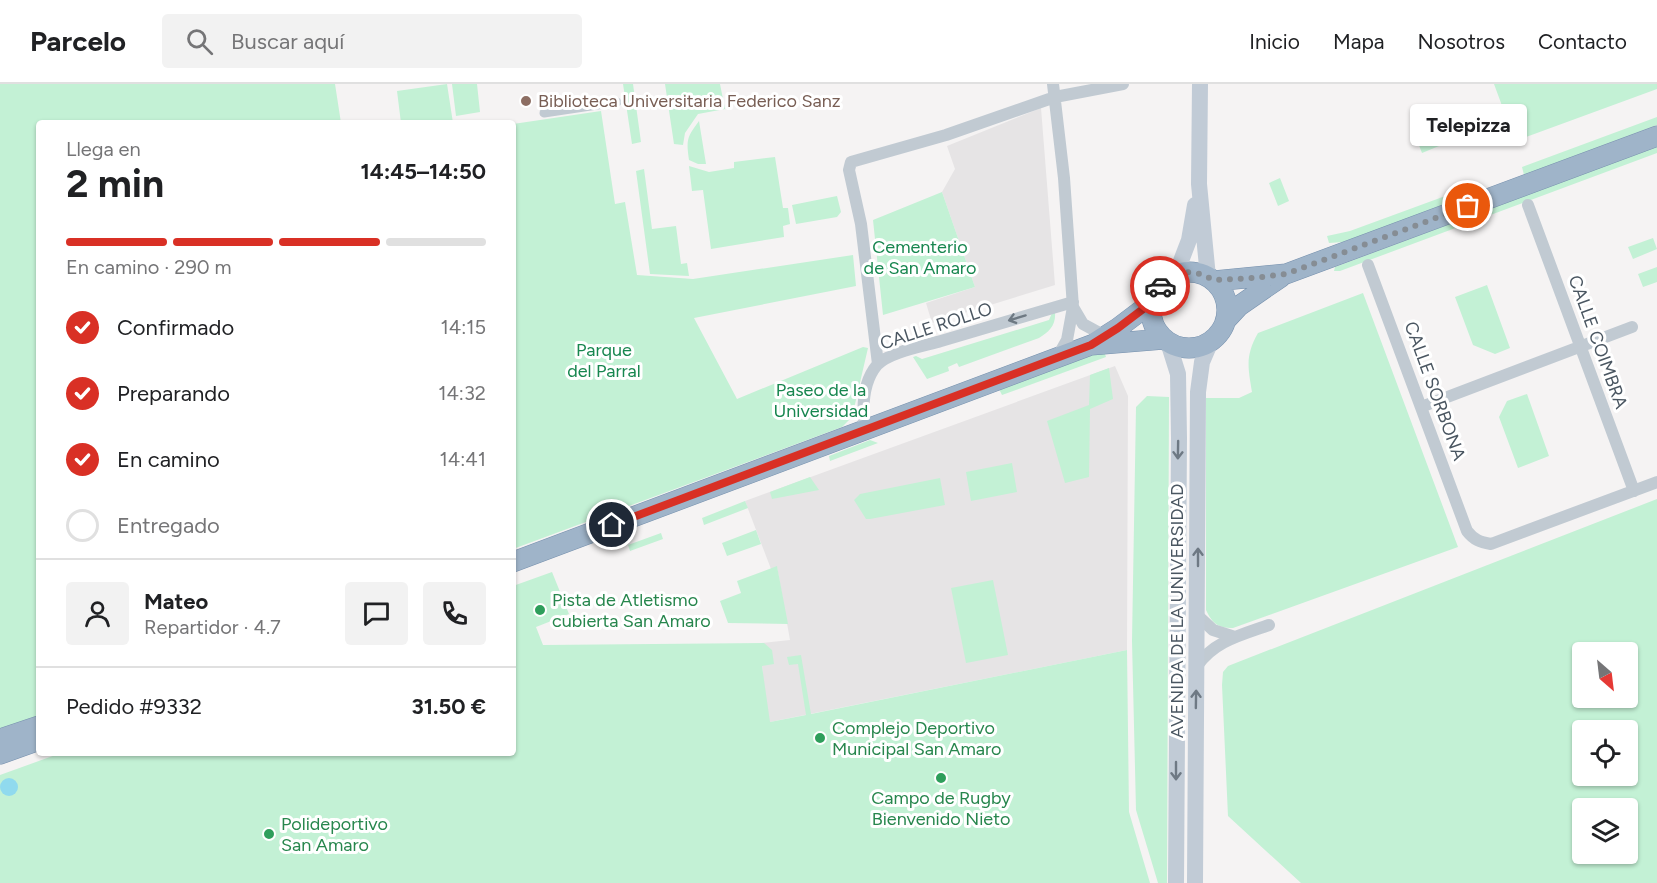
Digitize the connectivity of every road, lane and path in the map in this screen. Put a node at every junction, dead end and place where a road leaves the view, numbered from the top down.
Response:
1 (1123, 84) edge
2 (1200, 84) edge
3 (1054, 90) edge
4 (617, 102) dead end
5 (544, 113) dead end
6 (1657, 136) edge
7 (1199, 184) junction
8 (1528, 206) dead end
9 (1368, 265) dead end
10 (1176, 274) junction
11 (1286, 274) junction
12 (1211, 279) junction
13 (1151, 303) junction
14 (1073, 304) junction
15 (1226, 320) junction
16 (1632, 327) dead end
17 (1098, 341) junction
18 (1166, 341) junction
19 (1211, 341) junction
20 (1581, 346) junction
21 (1057, 359) junction
22 (878, 364) junction
23 (1421, 407) junction
24 (865, 431) junction
25 (1657, 482) edge
26 (1634, 491) junction
27 (516, 561) edge
28 (1198, 616) junction
29 (1269, 625) dead end
30 (1235, 637) junction
31 (1197, 666) junction
32 (36, 727) edge
33 (0, 740) edge
34 (36, 741) edge
35 (0, 754) edge
36 (1176, 883) edge
37 (1195, 883) edge

1 - 3 street
2 - 7 main road
3 - 14 street
3 - 22 street
4 - 5 street
6 - 11 highway
7 - 10 main road
7 - 12 main road
8 - 20 street, CALLE COIMBRA
9 - 23 street, CALLE SORBONA
10 - 12 highway
10 - 13 highway
11 - 12 highway
11 - 15 highway
12 - 15 highway
13 - 17 highway
13 - 18 highway
14 - 17 street
14 - 21 street
14 -> 22 street, CALLE ROLLO
15 - 19 highway
16 - 20 street
17 - 18 highway
17 - 21 highway
18 - 19 highway
18 -> 36 main road, AVENIDA DE LA UNIVERSIDAD
28 -> 19 main road, AVENIDA DE LA UNIVERSIDAD
20 - 23 street
20 - 26 street, CALLE COIMBRA
21 - 24 highway
22 - 24 street, CALLE ROLLO
23 - 26 street, CALLE SORBONA
24 - 27 highway
25 - 26 street
28 - 30 street
28 - 31 main road, AVENIDA DE LA UNIVERSIDAD
29 - 30 street
30 - 31 street
37 -> 31 main road, AVENIDA DE LA UNIVERSIDAD
32 - 33 highway
34 - 35 highway

